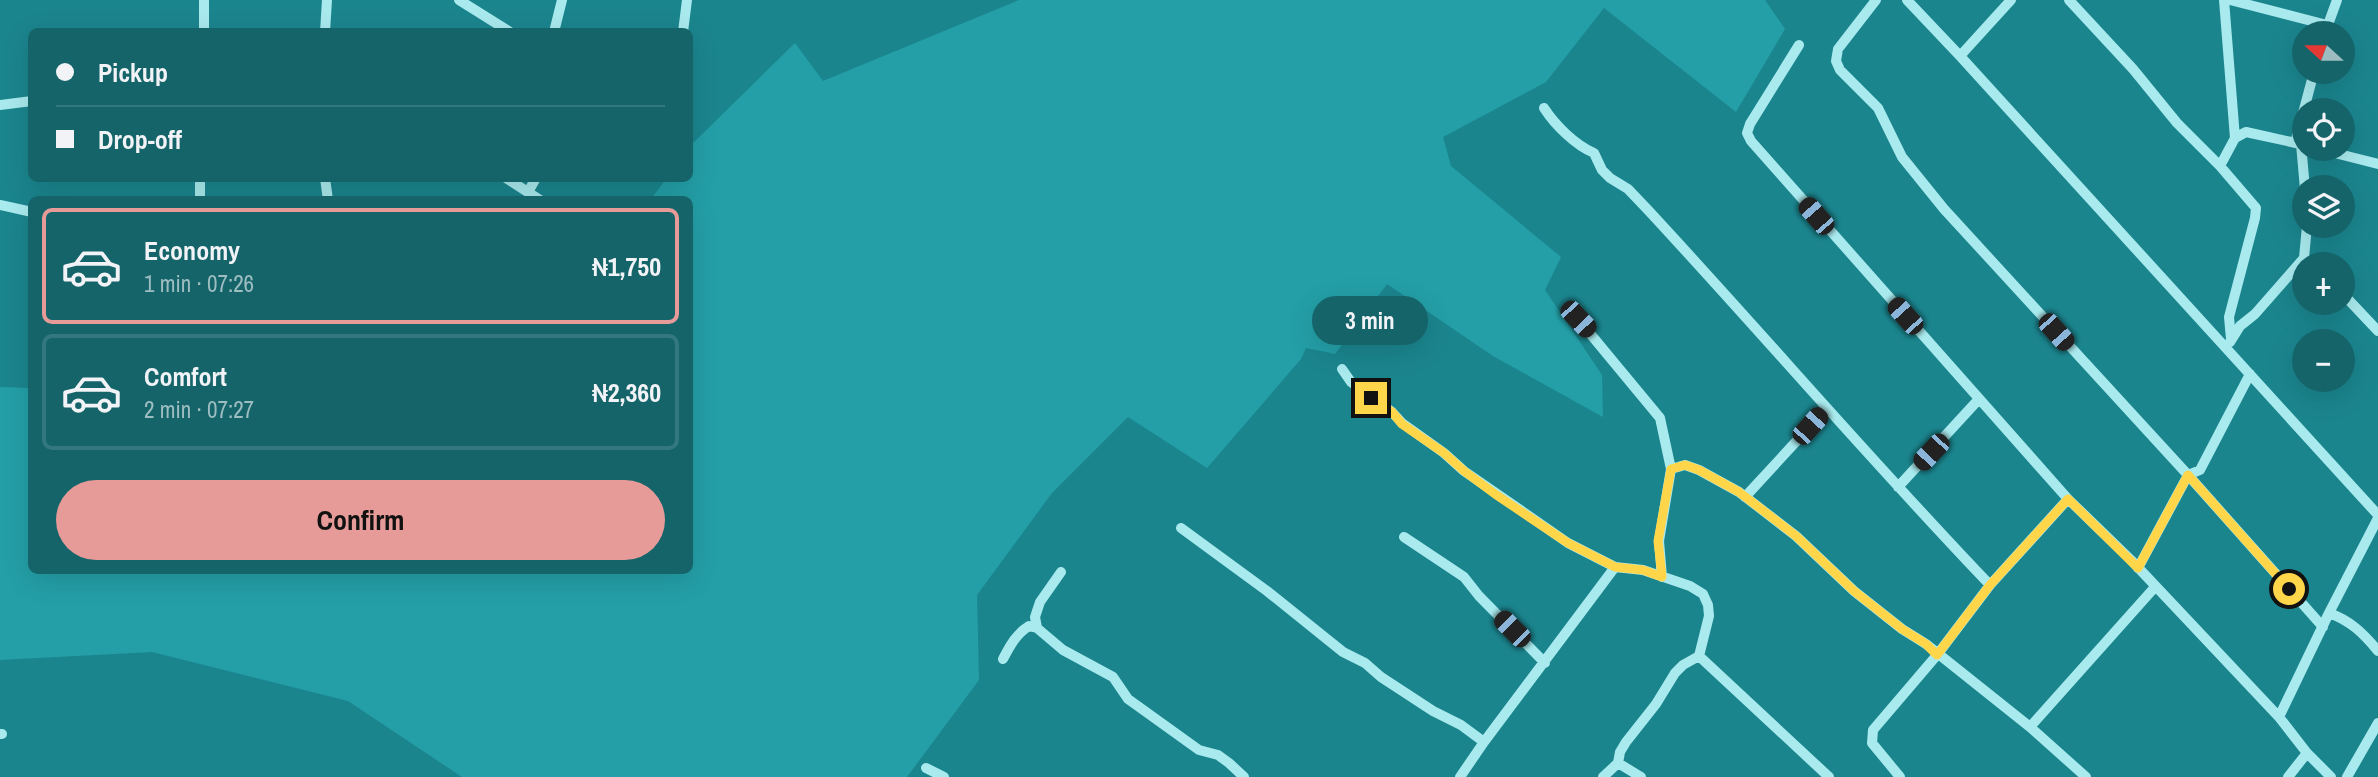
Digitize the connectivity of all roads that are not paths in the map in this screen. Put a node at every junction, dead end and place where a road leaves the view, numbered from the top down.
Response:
1 (204, 0) edge
2 (327, 0) edge
3 (459, 0) edge
4 (562, 0) edge
5 (687, 0) edge
6 (1875, 0) edge
7 (1906, 0) edge
8 (2011, 0) edge
9 (2069, 0) edge
10 (2224, 0) edge
11 (2231, 0) edge
12 (2337, 0) edge
13 (2300, 21) edge
14 (2329, 21) edge
15 (204, 28) edge
16 (325, 28) edge
17 (504, 28) edge
18 (555, 28) edge
19 (684, 28) edge
20 (1799, 45) dead end
21 (1960, 56) junction
22 (28, 102) edge
23 (0, 105) edge
24 (1544, 108) dead end
25 (2235, 138) junction
26 (2292, 142) edge
27 (2355, 158) edge
28 (2378, 164) edge
29 (2220, 166) junction
30 (512, 182) edge
31 (534, 182) edge
32 (528, 192) junction
33 (534, 196) edge
34 (0, 205) edge
35 (28, 211) edge
36 (2292, 276) edge
37 (2355, 307) edge
38 (1578, 319) dead end
39 (2378, 331) edge
40 (2231, 339) junction
41 (2227, 350) junction
42 (1342, 369) dead end
43 (2250, 374) junction
44 (1979, 398) junction
45 (1826, 408) junction
46 (1671, 469) junction
47 (2188, 475) junction
48 (1898, 487) junction
49 (1745, 497) junction
50 (2068, 499) junction
51 (2378, 516) edge
52 (1181, 528) dead end
53 (1404, 537) dead end
54 (1615, 567) junction
55 (2138, 568) junction
56 (1061, 572) dead end
57 (1662, 577) junction
58 (1990, 585) junction
59 (2155, 587) junction
60 (2329, 613) junction
61 (2323, 627) junction
62 (1037, 628) junction
63 (2378, 650) edge
64 (1937, 655) junction
65 (1699, 656) junction
66 (1003, 659) dead end
67 (1545, 663) junction
68 (2279, 717) junction
69 (2378, 723) edge
70 (2030, 727) junction
71 (1484, 742) junction
72 (2307, 752) junction
73 (1618, 763) junction
74 (926, 768) dead end
75 (944, 777) edge
76 (1244, 777) edge
77 (1460, 777) edge
78 (1603, 777) edge
79 (1641, 777) edge
80 (1829, 777) edge
81 (1900, 777) edge
82 (2085, 777) edge
83 (2288, 777) edge
84 (2331, 777) edge
85 (2347, 777) edge

1 - 15 street
2 - 16 street
3 - 17 street
4 - 18 street
5 - 19 street
6 - 47 street
7 - 21 street
8 - 21 street
9 - 29 street
10 - 25 street
11 - 13 street
12 - 14 street
20 - 44 street
21 - 41 street
22 - 23 street
24 - 45 street
25 - 26 street
25 - 29 street
27 - 28 street
29 - 40 street
30 - 32 street
31 - 32 street
32 - 33 street
34 - 35 street
36 - 40 street
37 - 39 street
38 - 46 street
40 - 41 street
41 - 43 street
42 - 54 street
43 - 47 street
43 - 51 street
44 - 48 street
44 - 50 street
45 - 48 street
45 - 49 street
46 - 49 street
46 - 57 street
47 - 55 street
47 - 61 street
48 - 58 street
49 - 64 street
50 - 55 street
50 - 58 street
51 - 60 street
52 - 71 street
53 - 67 street
54 - 57 street
54 - 67 street
55 - 59 street
56 - 62 street
57 - 65 street
58 - 64 street
59 - 68 street
59 - 70 street
60 - 61 street
60 - 63 street
61 - 68 street
62 - 66 street
62 - 76 street
64 - 70 street
64 - 81 street
65 - 73 street
65 - 80 street
67 - 71 street
68 - 72 street
69 - 85 street
70 - 82 street
71 - 77 street
72 - 83 street
72 - 84 street
73 - 78 street
73 - 79 street
74 - 75 street

